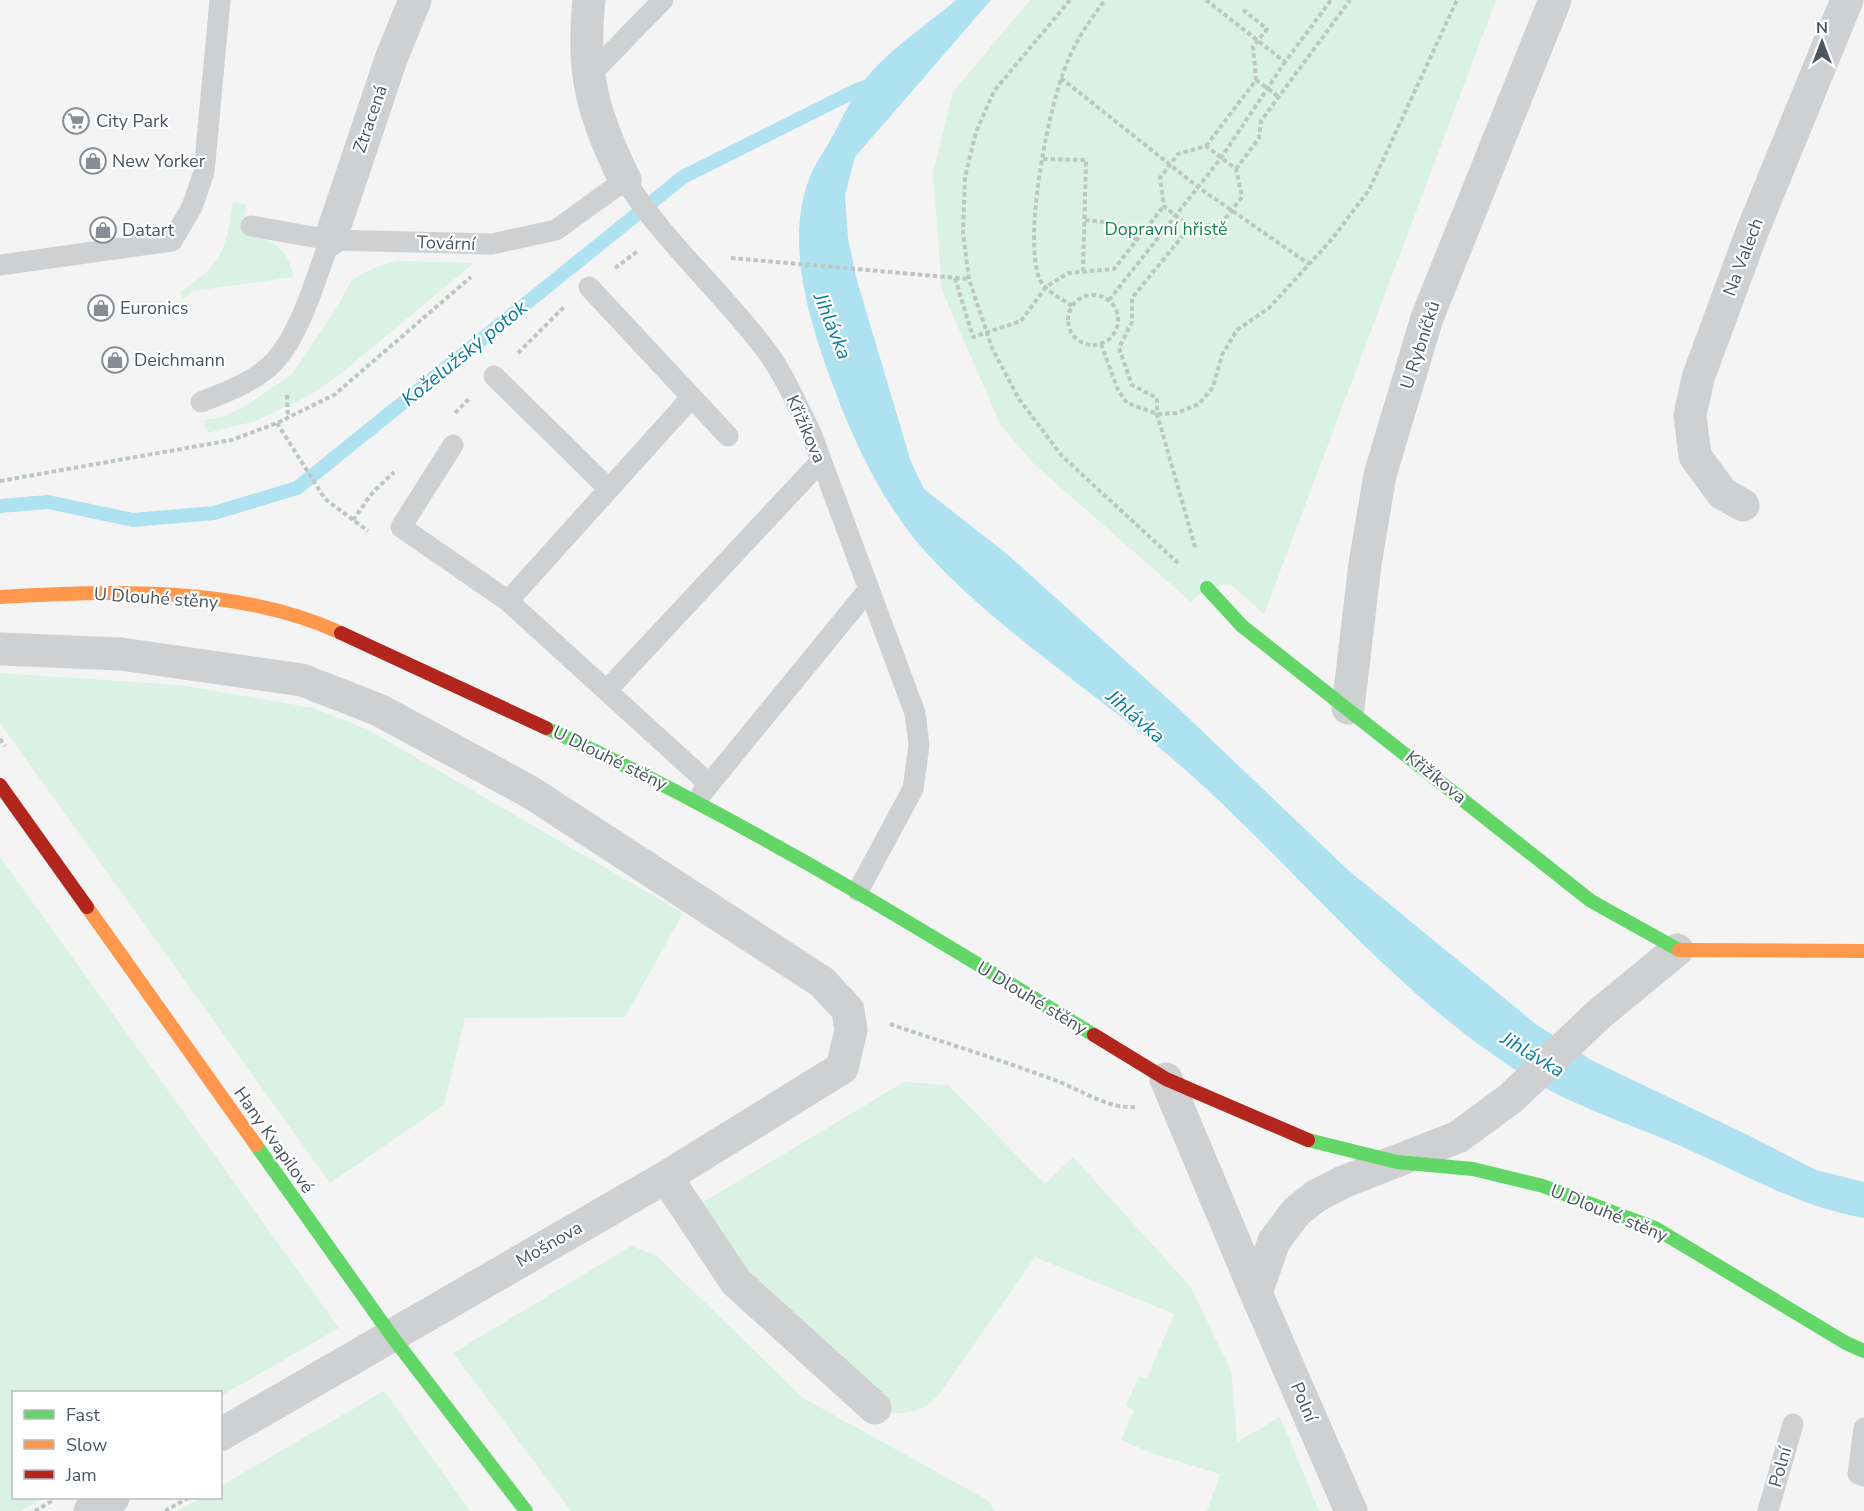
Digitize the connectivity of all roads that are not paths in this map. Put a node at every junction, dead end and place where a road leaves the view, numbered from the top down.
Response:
1 (220, 0) edge
2 (415, 0) edge
3 (589, 0) edge
4 (663, 0) edge
5 (1555, 0) edge
6 (1847, 0) edge
7 (587, 78) junction
8 (627, 183) junction
9 (251, 226) dead end
10 (330, 240) junction
11 (0, 266) edge
12 (589, 287) dead end
13 (494, 376) dead end
14 (691, 398) junction
15 (201, 402) dead end
16 (728, 436) dead end
17 (453, 445) dead end
18 (821, 461) junction
19 (609, 489) junction
20 (1743, 505) dead end
21 (1208, 588) road end
22 (869, 589) junction
23 (0, 597) edge
24 (508, 601) junction
25 (0, 649) edge
26 (607, 690) junction
27 (1348, 708) junction
28 (709, 784) junction
29 (0, 785) edge
30 (696, 801) junction
31 (858, 891) junction
32 (1677, 950) junction
33 (1864, 951) edge
34 (1166, 1079) junction
35 (1397, 1162) junction
36 (666, 1177) junction
37 (1256, 1293) junction
38 (391, 1335) junction
39 (1864, 1351) edge
40 (875, 1408) dead end
41 (1793, 1424) dead end
42 (1864, 1428) edge
43 (222, 1434) edge
44 (1864, 1476) edge
45 (110, 1499) edge
46 (90, 1511) edge
47 (526, 1511) edge
48 (1351, 1511) edge
49 (1768, 1511) edge

1 - 11 lane
2 - 10 street, Ztracená
3 - 7 street, Křižíkova
4 - 7 lane
5 - 27 street, U Rybníčků
6 - 20 street, Na Valech
7 - 8 street, Křižíkova
8 - 10 lane, Tovární
8 - 18 lane, Křižíkova
9 - 10 lane, Tovární
10 - 15 lane
12 - 14 lane
13 - 19 lane
14 - 16 lane
14 - 19 lane
17 - 24 lane
18 - 22 lane, Křižíkova
18 - 26 lane
19 - 24 lane
21 - 27 street, Křižíkova
22 - 28 lane
22 - 31 lane, Křižíkova
23 - 30 street, U Dlouhé stěny
24 - 26 lane
25 - 36 street, Mošnova
26 - 28 lane
27 - 32 street, Křižíkova
28 - 30 lane
29 - 38 street, Hany Kvapilové
30 - 31 street, U Dlouhé stěny
31 - 34 street, U Dlouhé stěny
32 - 33 street, Křižíkova
32 - 35 street, U Dlouhé stěny
34 - 35 street, U Dlouhé stěny
34 - 37 street
35 - 37 street, U Dlouhé stěny
35 - 39 street, U Dlouhé stěny
36 - 38 street, Mošnova
36 - 40 street
37 - 48 street, Polní
38 - 43 street, Mošnova
38 - 47 street, Hany Kvapilové
41 - 49 lane, Polní
42 - 44 lane
45 - 46 street

